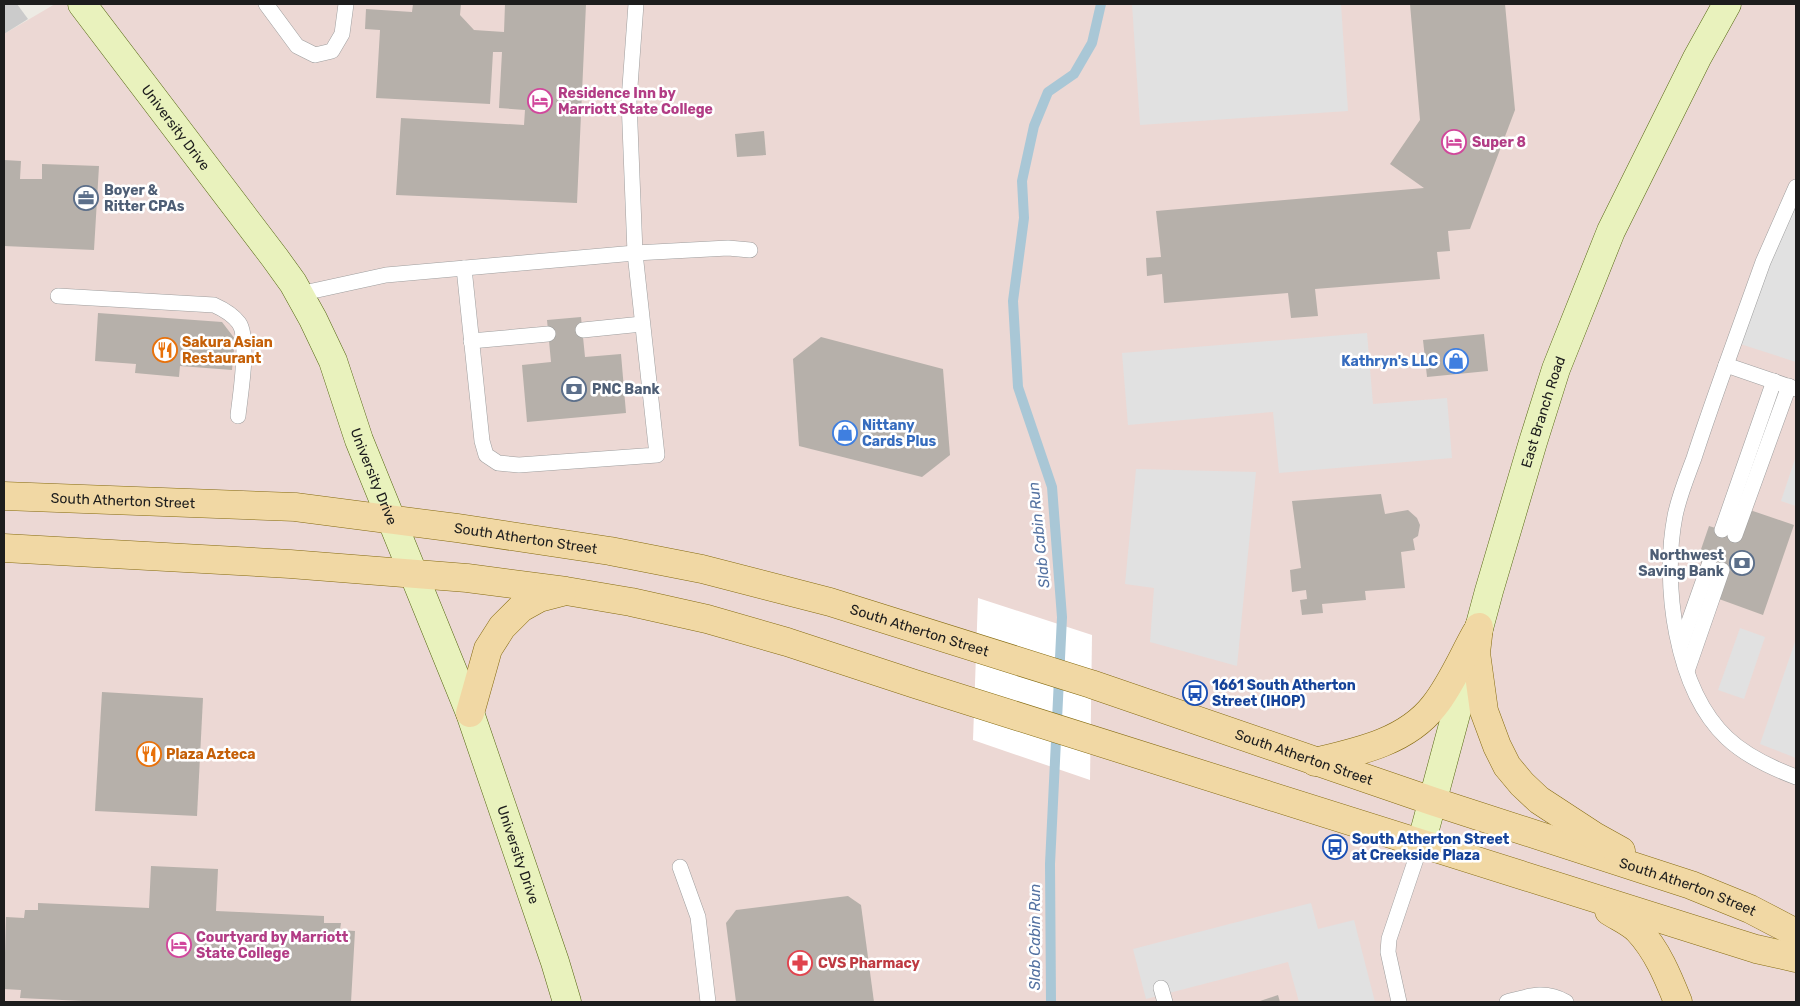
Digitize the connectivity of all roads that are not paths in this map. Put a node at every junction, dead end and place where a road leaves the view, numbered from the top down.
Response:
1 (82, 4) edge
2 (266, 4) edge
3 (346, 4) edge
4 (636, 4) edge
5 (1727, 4) edge
6 (1796, 187) edge
7 (750, 250) dead end
8 (635, 253) junction
9 (464, 268) junction
10 (299, 294) junction
11 (58, 296) dead end
12 (642, 324) junction
13 (583, 330) dead end
14 (548, 334) dead end
15 (471, 341) junction
16 (1726, 364) junction
17 (1786, 386) edge
18 (238, 416) dead end
19 (4, 496) edge
20 (392, 521) junction
21 (1728, 532) dead end
22 (4, 548) edge
23 (414, 573) junction
24 (566, 591) junction
25 (1479, 627) junction
26 (1680, 647) junction
27 (1687, 671) junction
28 (470, 713) junction
29 (1315, 762) junction
30 (1796, 776) edge
31 (1432, 802) junction
32 (1421, 844) junction
33 (680, 867) dead end
34 (1670, 879) junction
35 (1548, 884) junction
36 (1796, 933) edge
37 (1796, 958) edge
38 (567, 1002) edge
39 (708, 1002) edge
40 (1399, 1002) edge
41 (1507, 1002) edge
42 (1566, 1002) edge
43 (1678, 1002) edge

1 - 10 main road, University Drive
2 - 3 lane
4 - 8 lane
5 - 25 main road, East Branch Road
6 - 16 lane
7 - 8 lane
8 - 9 lane
8 - 12 lane
9 - 10 lane
9 - 15 lane
10 - 20 main road, University Drive
11 - 18 lane
12 - 13 lane
12 - 15 lane
14 - 15 lane
16 - 17 lane
16 - 26 lane
17 - 21 lane
19 - 20 main road, South Atherton Street
20 - 23 main road, University Drive
20 - 29 main road, South Atherton Street
22 - 23 main road
23 - 24 main road
23 - 28 main road, University Drive
24 - 28 main road
24 - 32 main road
25 - 29 main road
25 - 31 main road, East Branch Road
25 - 34 main road
26 - 27 lane
26 - 27 lane
27 - 30 lane
28 - 38 main road, University Drive
29 - 31 main road, South Atherton Street
31 - 32 main road, East Branch Road
31 - 34 main road, South Atherton Street
32 - 35 main road
32 - 40 lane
33 - 39 lane
34 - 36 main road, South Atherton Street
35 - 37 main road
35 - 43 main road
41 - 42 lane

